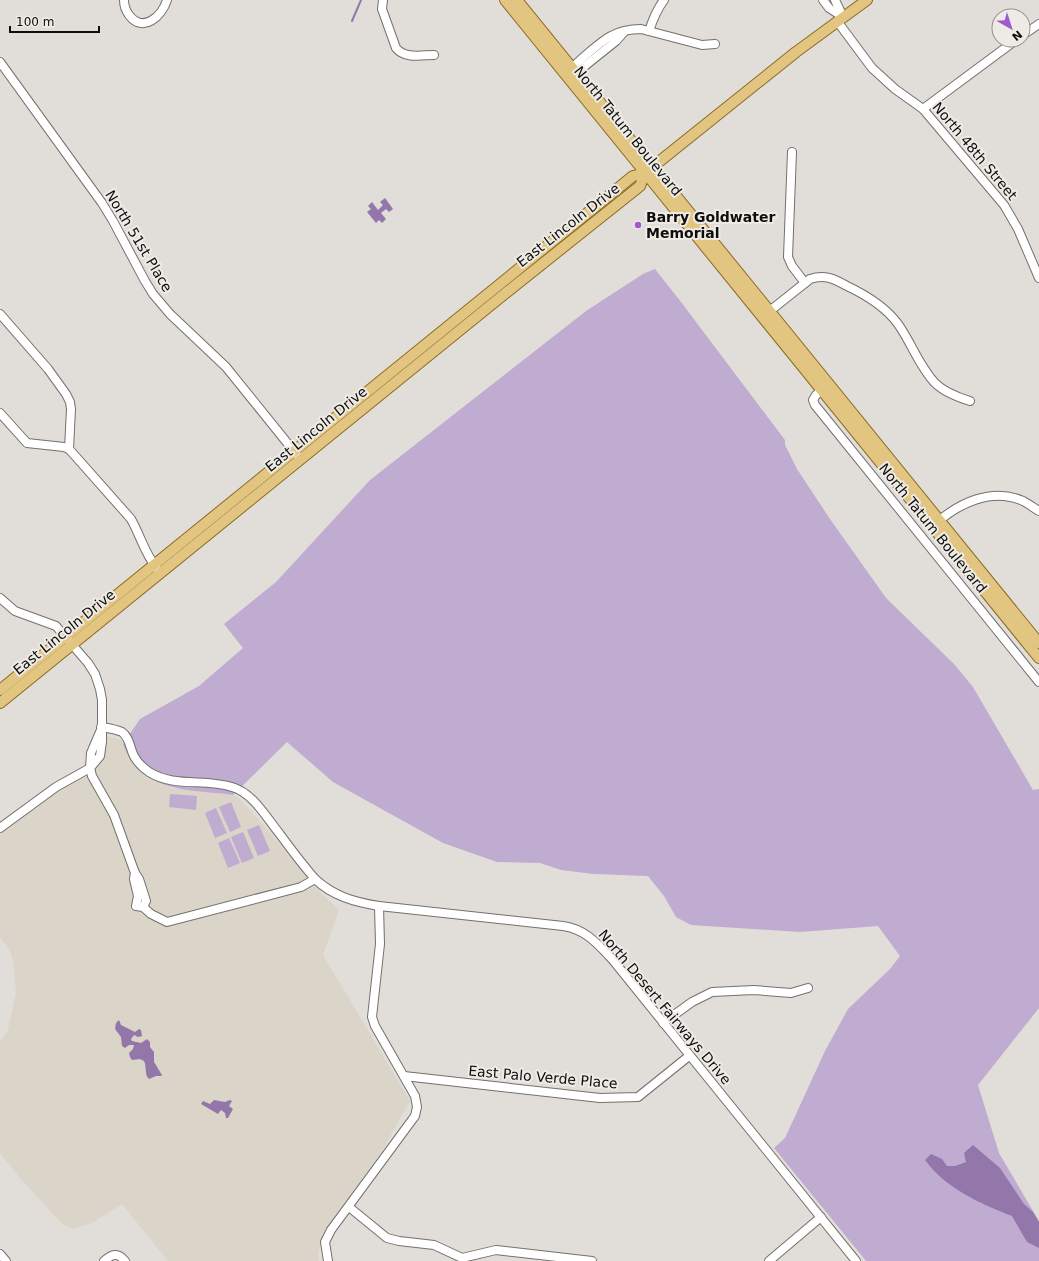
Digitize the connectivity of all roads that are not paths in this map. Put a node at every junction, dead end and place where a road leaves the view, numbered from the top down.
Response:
1 (124, 0) edge
2 (167, 0) edge
3 (383, 0) edge
4 (505, 0) edge
5 (517, 0) edge
6 (664, 0) edge
7 (823, 0) edge
8 (835, 0) edge
9 (867, 0) edge
10 (840, 19) junction
11 (649, 31) junction
12 (715, 44) dead end
13 (1005, 48) edge
14 (434, 55) dead end
15 (0, 62) edge
16 (571, 72) junction
17 (923, 108) junction
18 (792, 152) dead end
19 (649, 170) junction
20 (1039, 278) edge
21 (805, 284) junction
22 (0, 314) edge
23 (766, 315) junction
24 (825, 387) junction
25 (970, 400) dead end
26 (0, 413) edge
27 (69, 449) junction
28 (297, 455) junction
29 (1039, 511) edge
30 (935, 523) junction
31 (157, 569) junction
32 (0, 598) edge
33 (69, 640) junction
34 (1039, 643) edge
35 (1039, 658) edge
36 (1039, 682) edge
37 (0, 690) edge
38 (0, 703) edge
39 (102, 727) junction
40 (90, 768) junction
41 (0, 828) edge
42 (315, 878) junction
43 (379, 906) junction
44 (808, 988) dead end
45 (663, 1023) junction
46 (690, 1056) junction
47 (404, 1076) junction
48 (349, 1207) junction
49 (821, 1217) junction
50 (0, 1254) edge
51 (6, 1261) edge
52 (104, 1261) edge
53 (126, 1261) edge
54 (328, 1261) edge
55 (592, 1261) edge
56 (769, 1261) edge
57 (856, 1261) edge

1 - 2 street
3 - 14 street
4 - 16 main road, North Tatum Boulevard
5 - 16 main road, North Tatum Boulevard
6 - 11 street
7 - 10 street, North 48th Street
8 - 10 street, North 48th Street
9 - 10 main road, East Lincoln Drive
10 - 17 street, North 48th Street
10 - 19 main road, East Lincoln Drive
11 - 12 street
11 - 16 street
13 - 17 street
15 - 28 street, North 51st Place
16 - 19 main road, North Tatum Boulevard
17 - 20 street, North 48th Street
18 - 21 street
19 - 23 main road, North Tatum Boulevard
19 - 28 main road, East Lincoln Drive
21 - 23 street
21 - 25 street
22 - 27 street
23 - 24 main road, North Tatum Boulevard
24 - 30 main road, North Tatum Boulevard
24 - 36 street, North Tatum Boulevard
26 - 27 street
27 - 31 street
28 - 31 main road, East Lincoln Drive
29 - 30 street
30 - 34 main road, North Tatum Boulevard
30 - 35 main road, North Tatum Boulevard
31 - 33 main road, East Lincoln Drive
32 - 33 street
33 - 37 main road, East Lincoln Drive
33 - 38 main road, East Lincoln Drive
33 - 39 street
39 - 40 street
39 - 42 street, North Desert Fairways Drive
40 - 41 street
40 - 42 street
42 - 43 street, North Desert Fairways Drive
43 - 45 street, North Desert Fairways Drive
43 - 47 street
44 - 45 street
45 - 46 street, North Desert Fairways Drive
46 - 47 street, East Palo Verde Place
46 - 49 street, North Desert Fairways Drive
47 - 48 street
48 - 54 street
48 - 55 street
49 - 56 street
49 - 57 street, North Desert Fairways Drive
50 - 51 street
52 - 53 street

